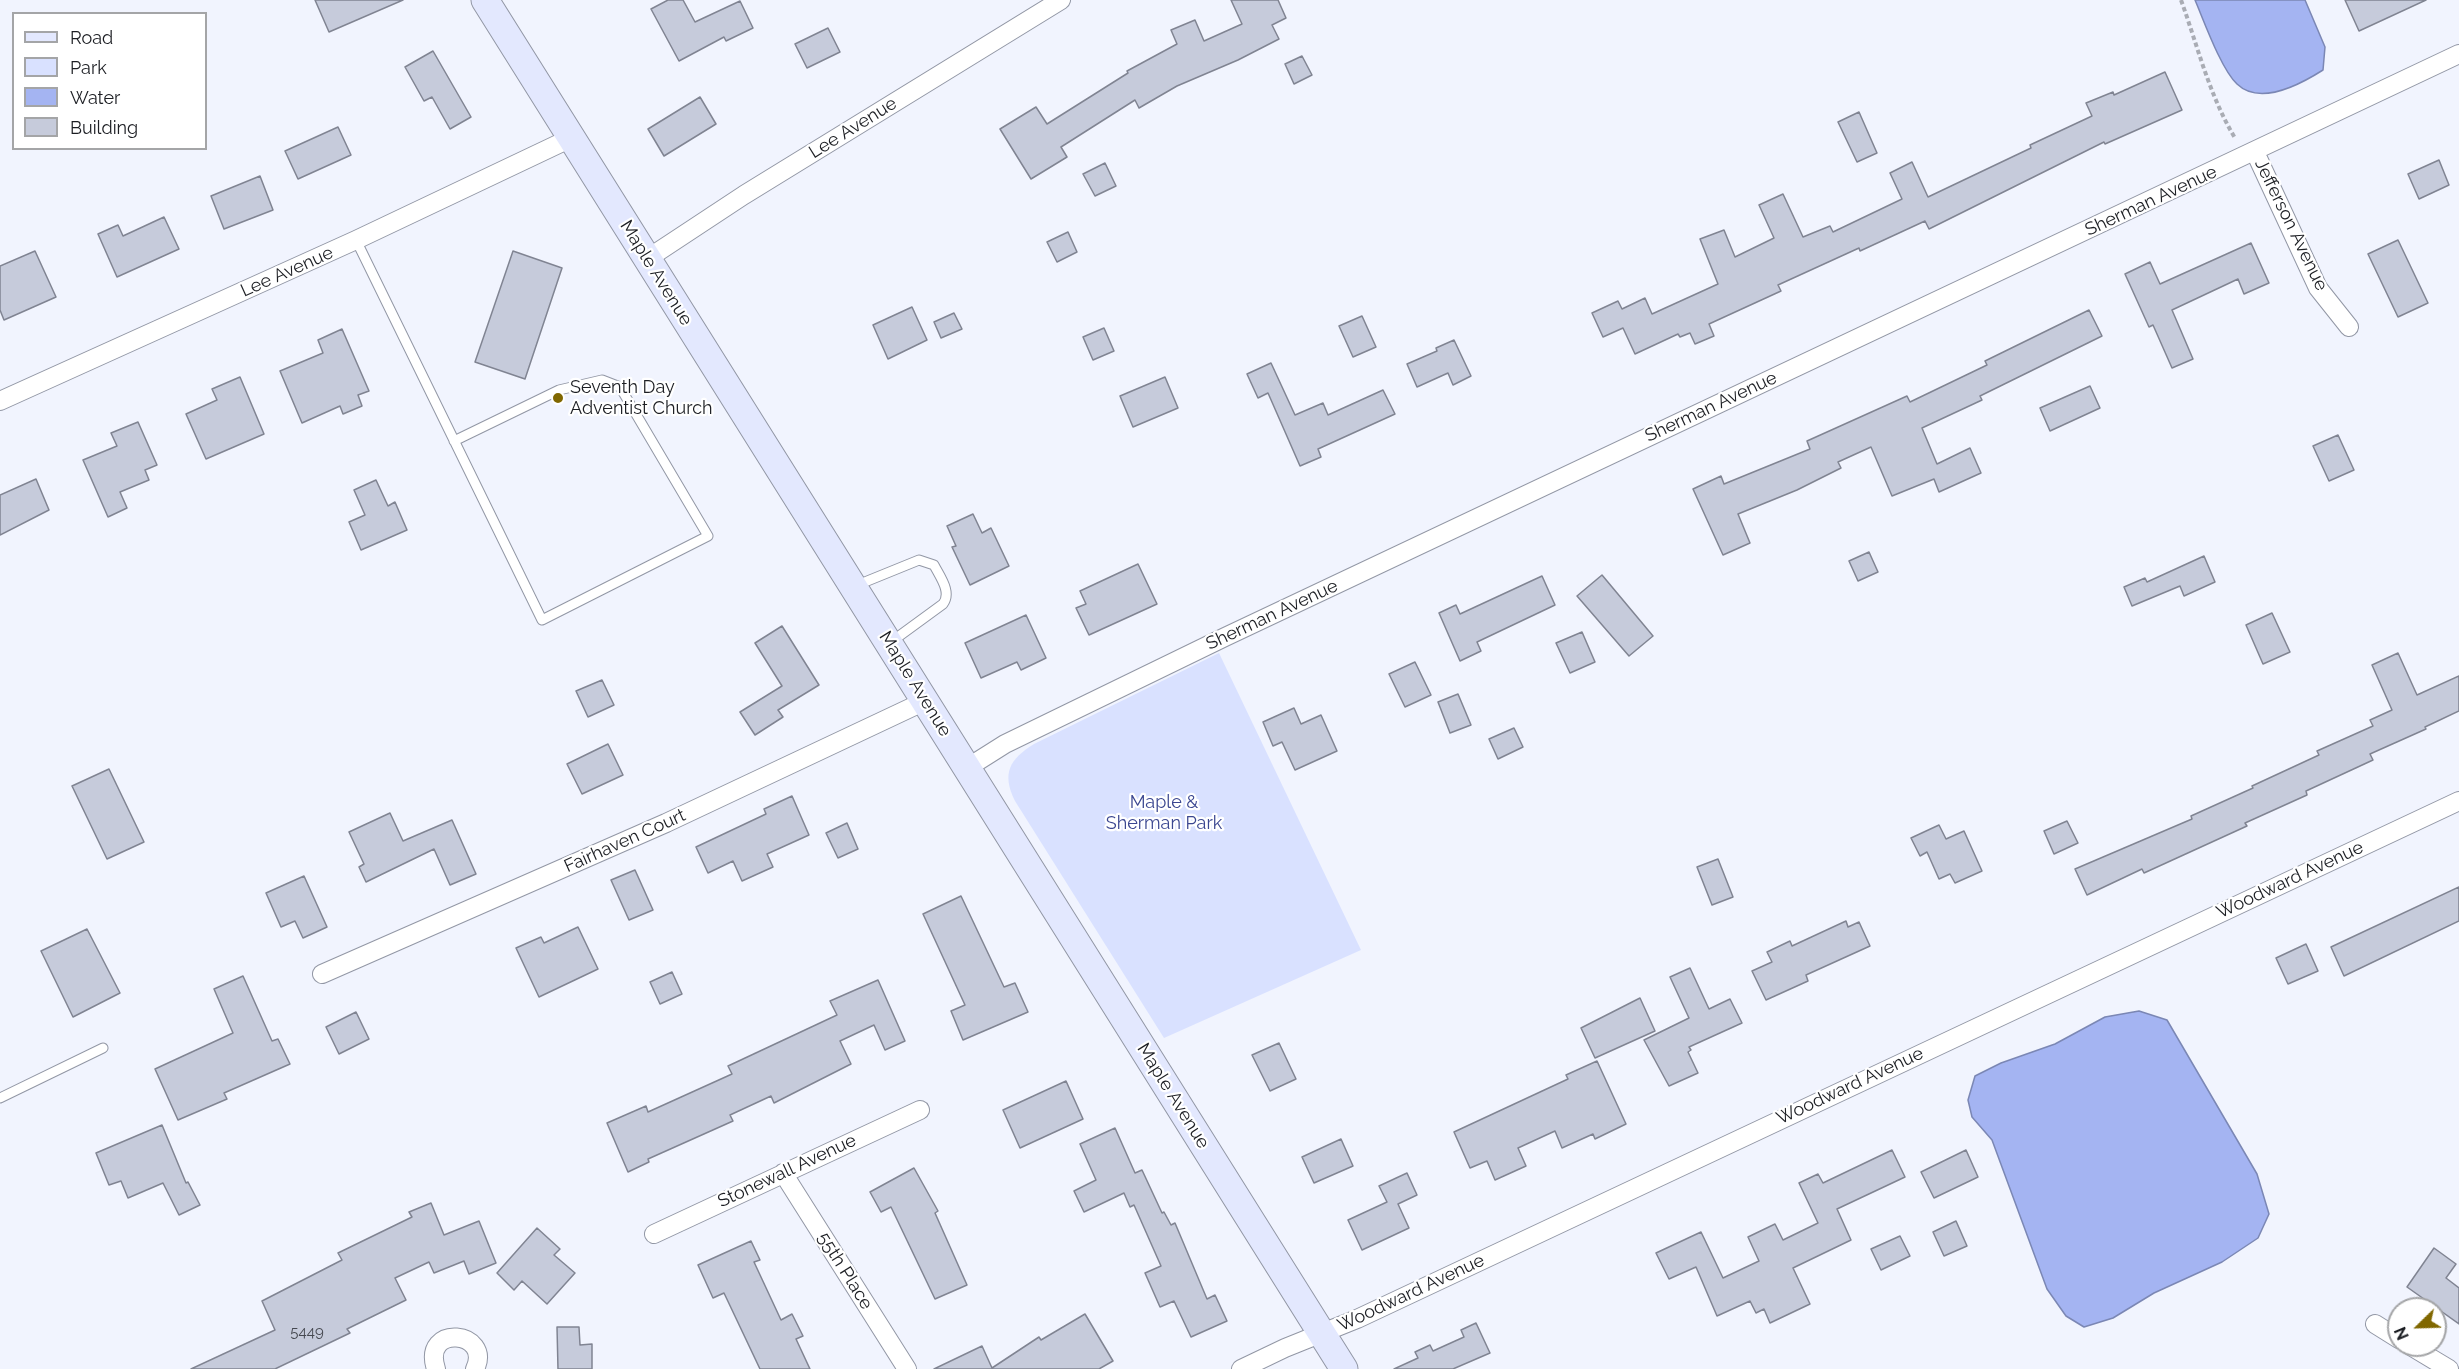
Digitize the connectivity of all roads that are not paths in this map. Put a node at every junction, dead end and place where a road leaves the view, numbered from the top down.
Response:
1 (485, 0) edge
2 (1061, 0) edge
3 (2459, 54) edge
4 (571, 138) junction
5 (2255, 152) junction
6 (356, 240) junction
7 (647, 259) junction
8 (2349, 327) dead end
9 (0, 401) edge
10 (454, 441) junction
11 (853, 587) junction
12 (889, 643) junction
13 (925, 701) junction
14 (967, 768) junction
15 (2459, 801) edge
16 (322, 974) dead end
17 (103, 1048) dead end
18 (0, 1098) edge
19 (920, 1110) dead end
20 (783, 1173) junction
21 (654, 1234) dead end
22 (2375, 1324) dead end
23 (2387, 1332) edge
24 (1322, 1333) junction
25 (2430, 1357) edge
26 (436, 1369) edge
27 (475, 1369) edge
28 (907, 1369) edge
29 (1241, 1369) edge
30 (1344, 1369) edge
31 (2450, 1369) edge

1 - 4 main road, Maple Avenue
2 - 7 street, Lee Avenue
3 - 5 street, Sherman Avenue
4 - 6 street, Lee Avenue
4 - 7 main road, Maple Avenue
5 - 8 street, Jefferson Avenue
5 - 14 street, Sherman Avenue
6 - 9 street, Lee Avenue
6 - 10 lane
7 - 11 main road, Maple Avenue
10 - 10 lane
11 - 12 main road, Maple Avenue
11 - 12 lane
12 - 13 main road, Maple Avenue
13 - 14 main road, Maple Avenue
13 - 16 street, Fairhaven Court
14 - 24 main road, Maple Avenue
15 - 24 street, Woodward Avenue
17 - 18 lane
19 - 20 street, Stonewall Avenue
20 - 21 street, Stonewall Avenue
20 - 28 street, 55th Place
22 - 23 street
24 - 29 street, Woodward Avenue
24 - 30 main road, Maple Avenue
25 - 31 street
26 - 27 street

